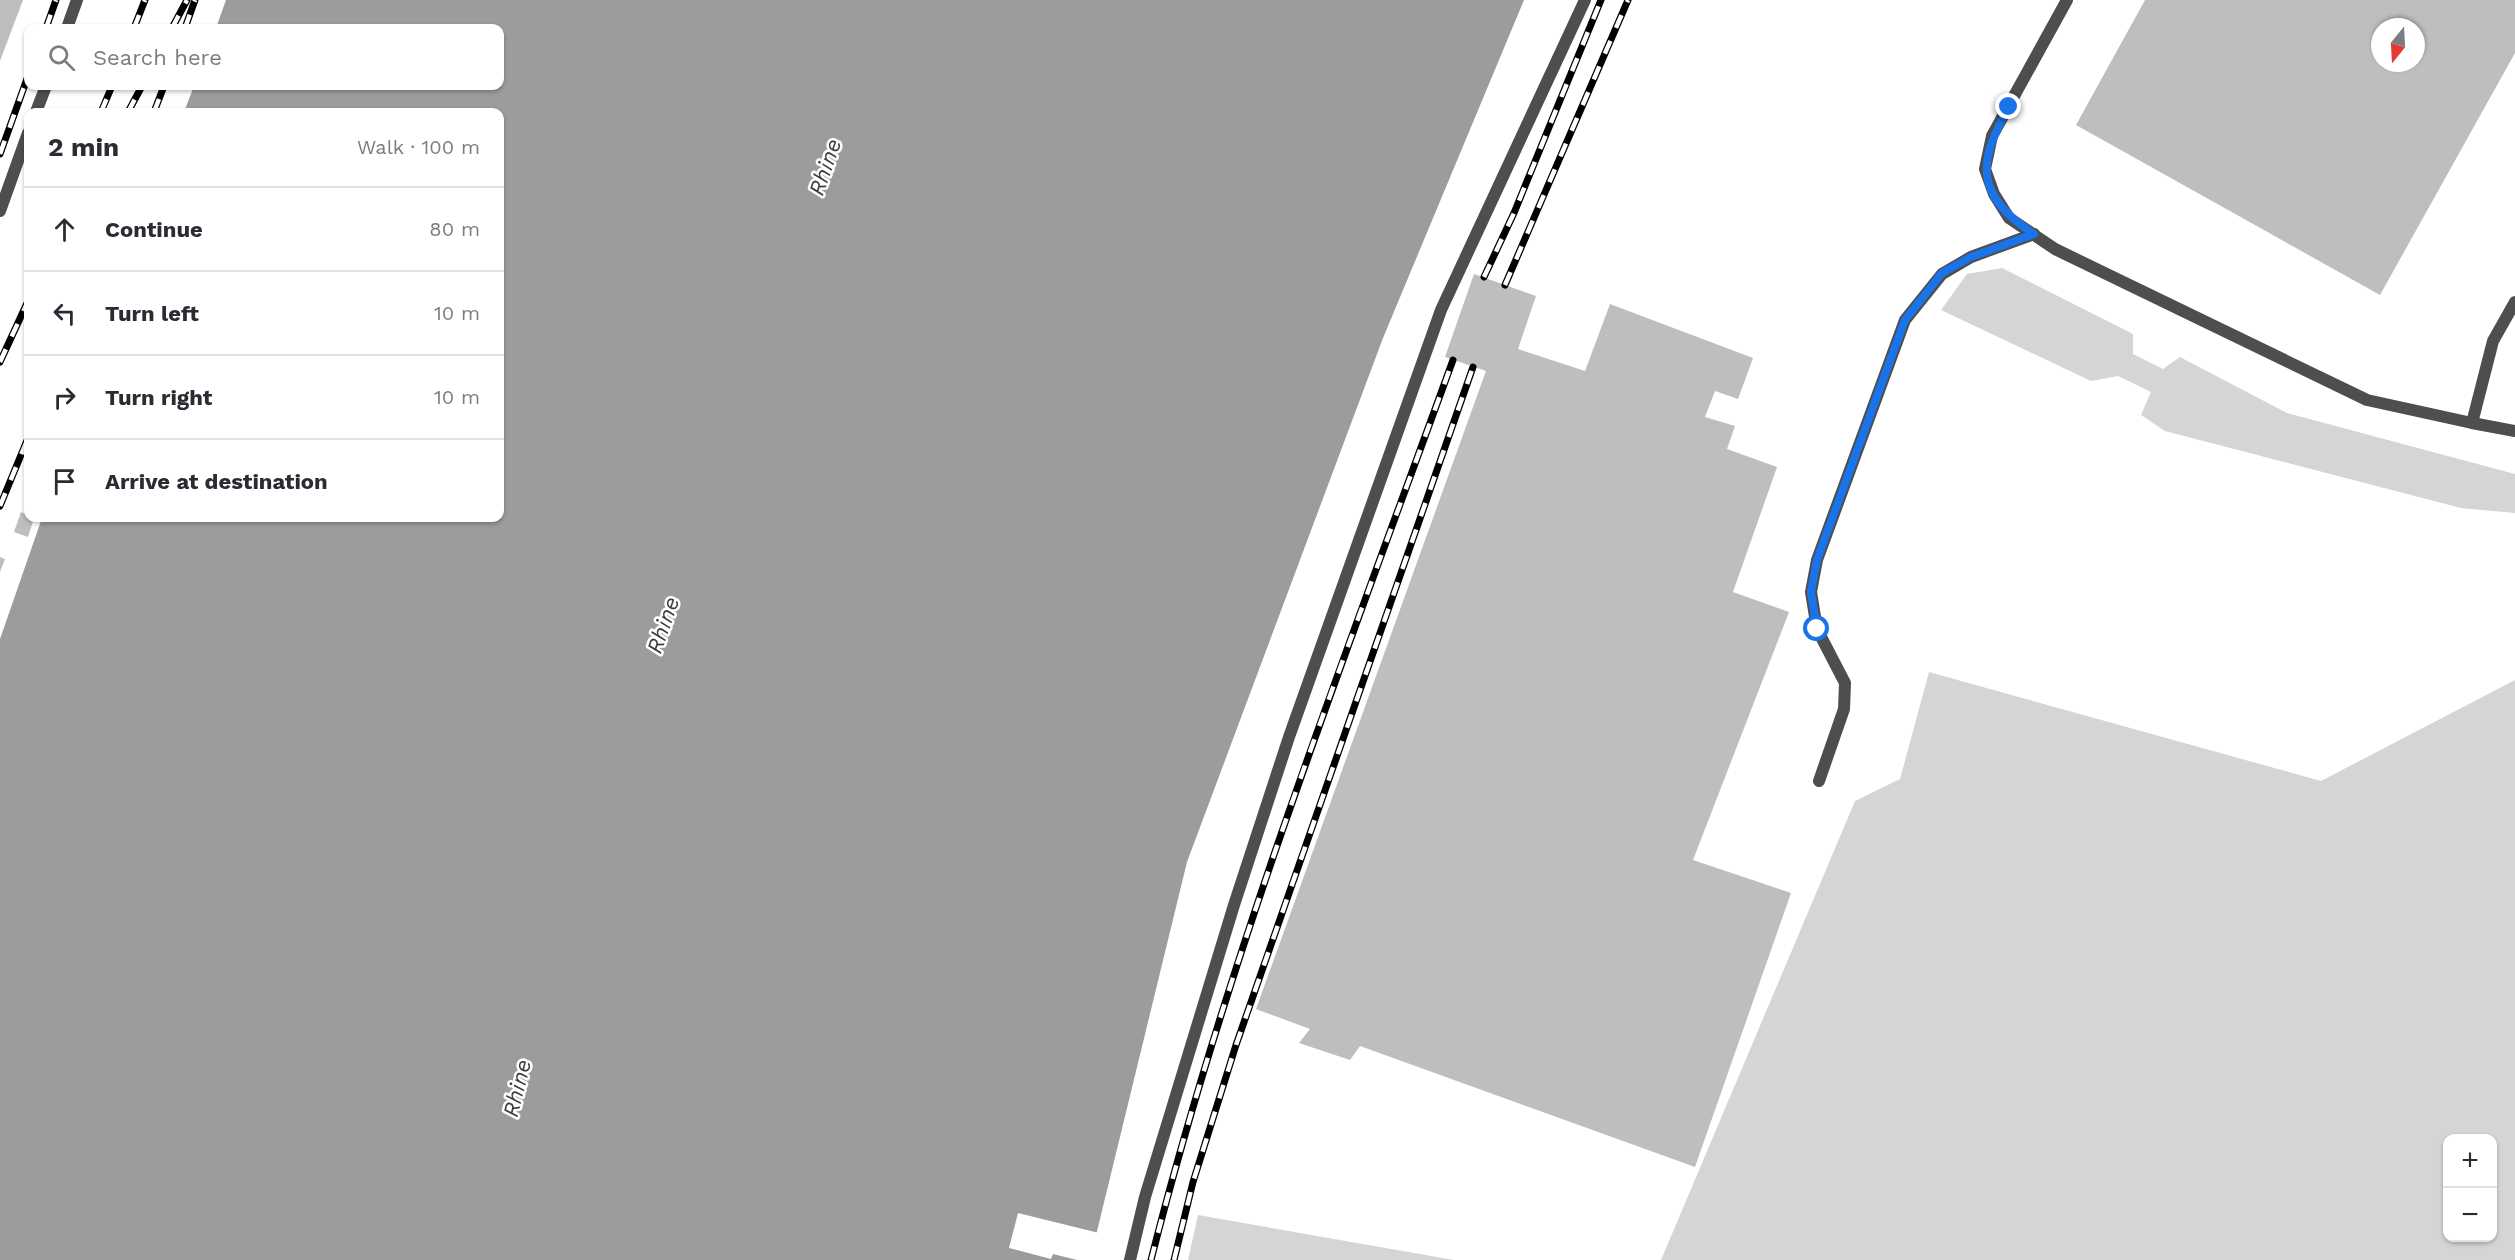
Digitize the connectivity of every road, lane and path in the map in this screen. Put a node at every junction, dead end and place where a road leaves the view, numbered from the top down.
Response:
1 (77, 0) edge
2 (1585, 0) edge
3 (2067, 0) edge
4 (68, 24) edge
5 (44, 90) edge
6 (38, 108) edge
7 (24, 144) edge
8 (0, 211) edge
9 (2034, 234) junction
10 (2515, 302) edge
11 (2472, 423) junction
12 (2515, 431) edge
13 (1819, 781) dead end
14 (1130, 1260) edge

1 - 4 street
2 - 14 street
3 - 9 street
5 - 6 street
7 - 8 street
9 - 11 street
9 - 13 street
10 - 11 street
11 - 12 street

